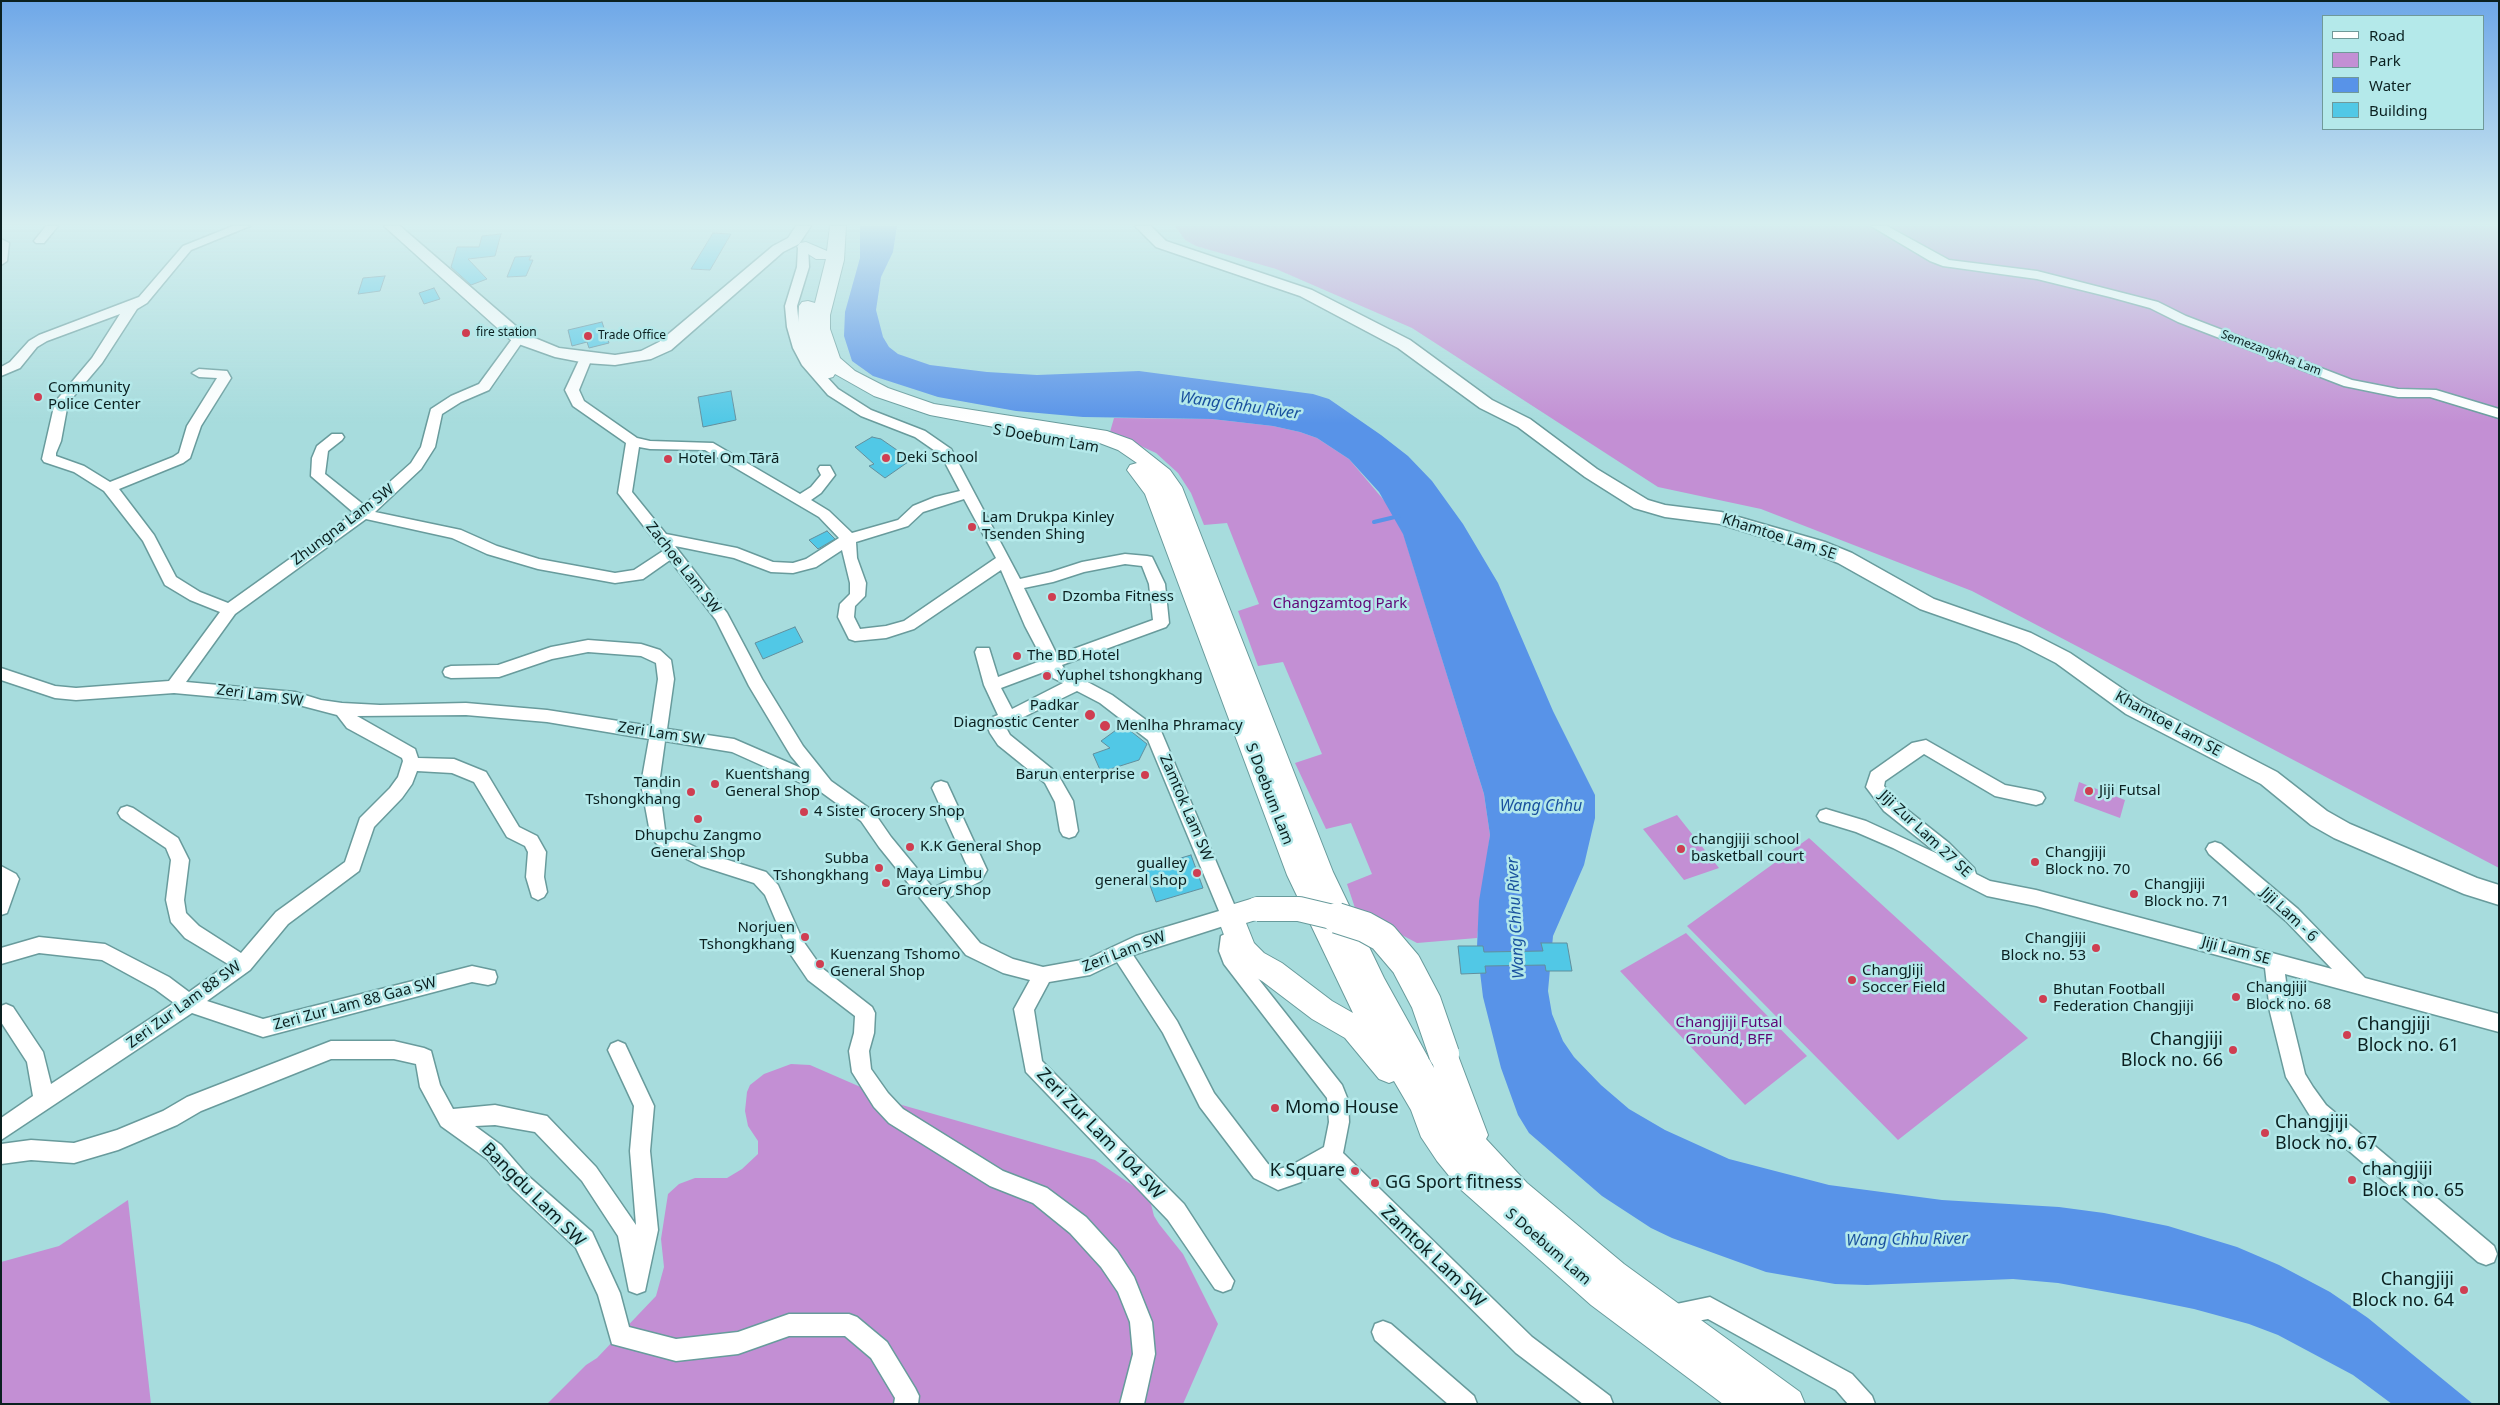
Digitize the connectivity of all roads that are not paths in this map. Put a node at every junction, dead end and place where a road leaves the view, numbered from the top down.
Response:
1 (151, 292) edge
2 (466, 292) edge
3 (729, 292) edge
4 (795, 292) edge
5 (817, 292) edge
6 (820, 292) edge
7 (1305, 292) edge
8 (2104, 292) edge
9 (132, 306) junction
10 (519, 338) junction
11 (586, 358) junction
12 (1, 372) edge
13 (199, 373) dead end
14 (2499, 414) edge
15 (337, 437) dead end
16 (633, 440) junction
17 (825, 469) dead end
18 (109, 488) junction
19 (969, 493) junction
20 (801, 500) junction
21 (364, 513) junction
22 (659, 538) junction
23 (850, 539) junction
24 (673, 551) junction
25 (1004, 560) junction
26 (1015, 585) junction
27 (230, 610) junction
28 (983, 652) dead end
29 (1052, 663) junction
30 (452, 672) dead end
31 (1, 674) edge
32 (1076, 683) junction
33 (992, 684) junction
34 (174, 687) junction
35 (342, 709) junction
36 (1009, 717) junction
37 (656, 732) junction
38 (410, 764) junction
39 (827, 787) junction
40 (941, 788) dead end
41 (2036, 798) dead end
42 (127, 813) dead end
43 (1826, 816) dead end
44 (1069, 831) dead end
45 (2215, 848) dead end
46 (1, 873) edge
47 (1975, 880) junction
48 (538, 892) dead end
49 (2499, 895) edge
50 (930, 898) junction
51 (1, 907) edge
52 (1233, 926) junction
53 (1121, 952) junction
54 (1, 956) edge
55 (2273, 961) junction
56 (243, 964) junction
57 (1043, 975) junction
58 (488, 977) dead end
59 (2359, 985) junction
60 (189, 1003) junction
61 (6, 1013) dead end
62 (2499, 1023) edge
63 (618, 1050) dead end
64 (44, 1100) junction
65 (448, 1119) junction
66 (1432, 1126) junction
67 (1, 1130) edge
68 (1333, 1153) junction
69 (1, 1154) edge
70 (1516, 1194) junction
71 (2486, 1254) dead end
72 (1223, 1281) dead end
73 (1670, 1315) junction
74 (1383, 1332) dead end
75 (906, 1404) edge
76 (1132, 1404) edge
77 (1466, 1404) edge
78 (1602, 1404) edge
79 (1751, 1404) edge
80 (1788, 1404) edge
81 (1864, 1404) edge

1 - 9 street
2 - 10 main road
3 - 11 main road
4 - 19 street, Zamtok Lam SW
5 - 66 highway, S Doebum Lam
6 - 70 highway, S Doebum Lam
7 - 49 main road, Khamtoe Lam SE
8 - 14 street, Semezangkha Lam
9 - 12 street
9 - 18 street
10 - 11 main road
10 - 21 street, Zhungna Lam SW
11 - 16 street
13 - 18 street
15 - 21 street
16 - 20 street
16 - 22 street, Zachoe Lam SW
17 - 20 street
18 - 27 street
19 - 23 street
19 - 25 street, Zamtok Lam SW
20 - 23 street
21 - 24 street
21 - 27 street, Zhungna Lam SW
22 - 23 street
22 - 24 street, Zachoe Lam SW
23 - 25 street
24 - 39 street, Zachoe Lam SW
25 - 26 street, Zamtok Lam SW
26 - 29 street, Zamtok Lam SW
26 - 29 street
27 - 34 street, Zhungna Lam SW
28 - 33 street
29 - 32 street, Zamtok Lam SW
29 - 33 street
30 - 37 street
31 - 34 street, Zeri Lam SW
32 - 36 street
32 - 52 street, Zamtok Lam SW
33 - 36 street
34 - 35 street, Zeri Lam SW
35 - 37 street, Zeri Lam SW
35 - 38 street
36 - 44 street
37 - 39 street, Zeri Lam SW
37 - 76 street
38 - 48 street
38 - 56 street, Zeri Zur Lam 88 SW
39 - 50 street, Zeri Lam SW
40 - 50 street
41 - 47 street, Jiji Zur Lam 27 SE
42 - 56 street
43 - 47 street, Jiji Zur Lam 27 SE
45 - 59 street, Jiji Lam - 6
46 - 51 street
47 - 55 street, Jiji Lam SE
50 - 57 street, Zeri Lam SW
52 - 53 street, Zeri Lam SW
52 - 66 highway
52 - 68 street
52 - 70 highway, bridge
53 - 57 street, Zeri Lam SW
53 - 68 street
54 - 60 street, Zeri Zur Lam 88 Gaa SW
55 - 59 street, Jiji Lam SE
55 - 71 street
56 - 60 street, Zeri Zur Lam 88 SW
57 - 72 street, Zeri Zur Lam 104 SW
58 - 60 street, Zeri Zur Lam 88 Gaa SW
59 - 62 street, Jiji Lam SE
60 - 64 street, Zeri Zur Lam 88 SW
61 - 64 street
63 - 65 street
64 - 67 street, Zeri Zur Lam 88 SW
65 - 69 street, Bangdu Lam SW
65 - 75 street, Bangdu Lam SW
66 - 79 highway, S Doebum Lam
68 - 78 street, Zamtok Lam SW
70 - 73 highway, S Doebum Lam
73 - 80 highway, S Doebum Lam
73 - 81 street
74 - 77 street

